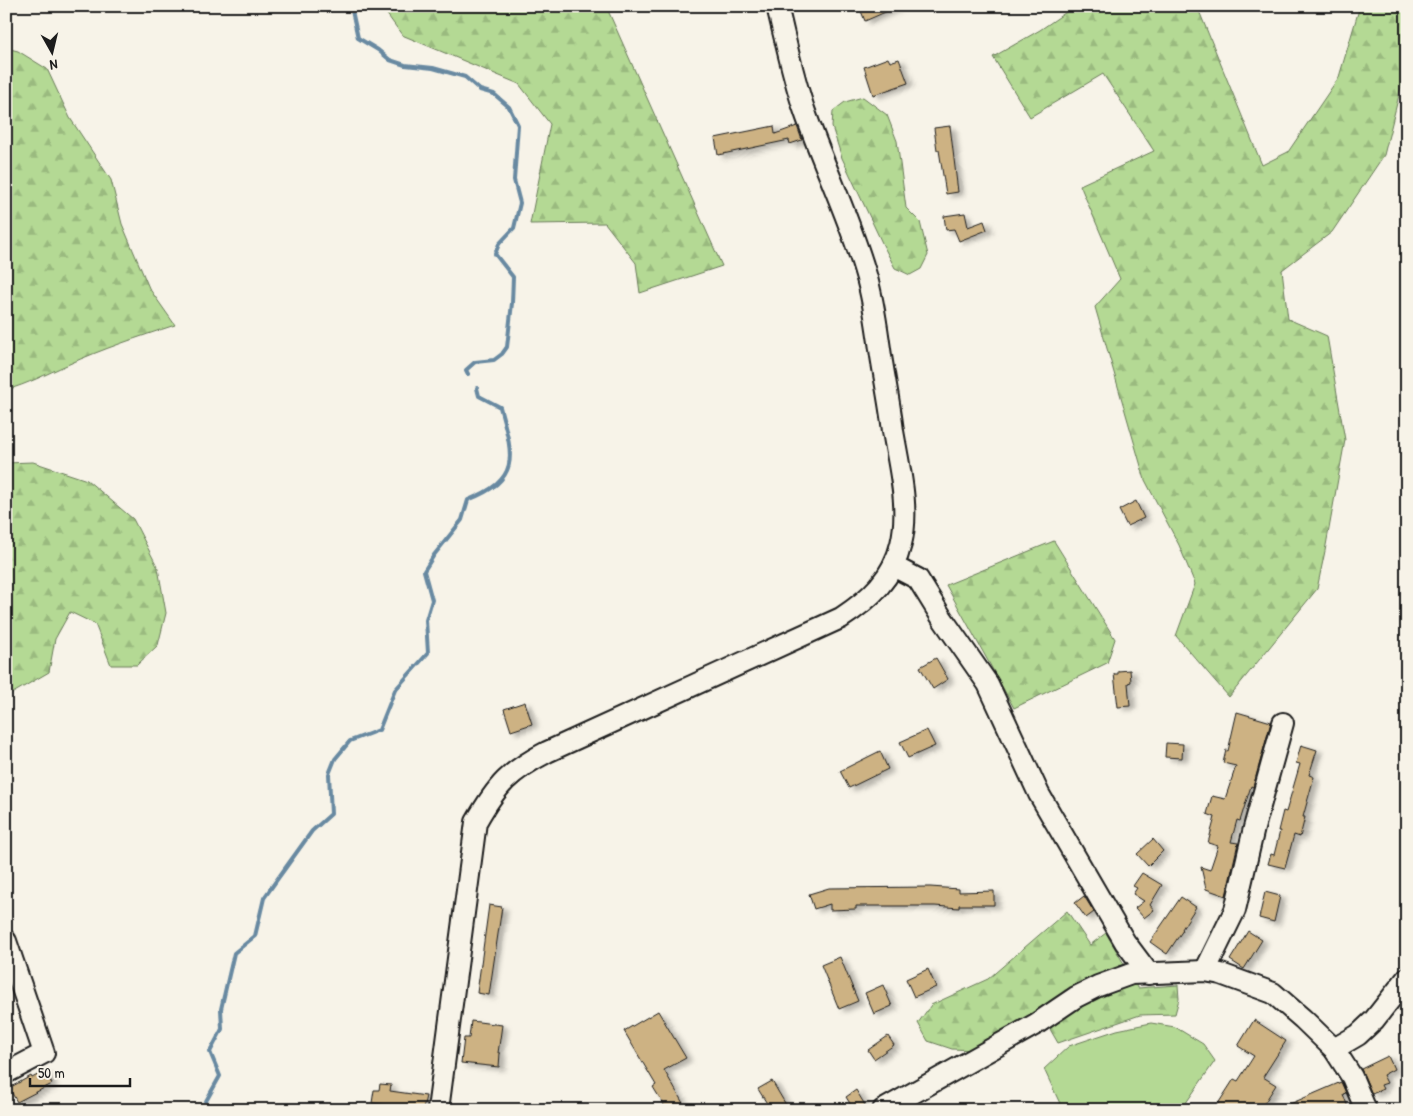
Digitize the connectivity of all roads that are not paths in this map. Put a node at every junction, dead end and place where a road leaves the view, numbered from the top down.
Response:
1 (777, 6) edge
2 (893, 566) junction
3 (1283, 723) dead end
4 (6, 941) edge
5 (1205, 972) junction
6 (1149, 974) junction
7 (1407, 978) edge
8 (1334, 1049) junction
9 (6, 1073) edge
10 (438, 1110) edge
11 (883, 1110) edge
12 (1366, 1110) edge

1 - 2 street
2 - 6 street
2 - 10 street
3 - 5 street
4 - 9 street
5 - 6 street
5 - 8 street
6 - 11 street
7 - 8 street
8 - 12 street

